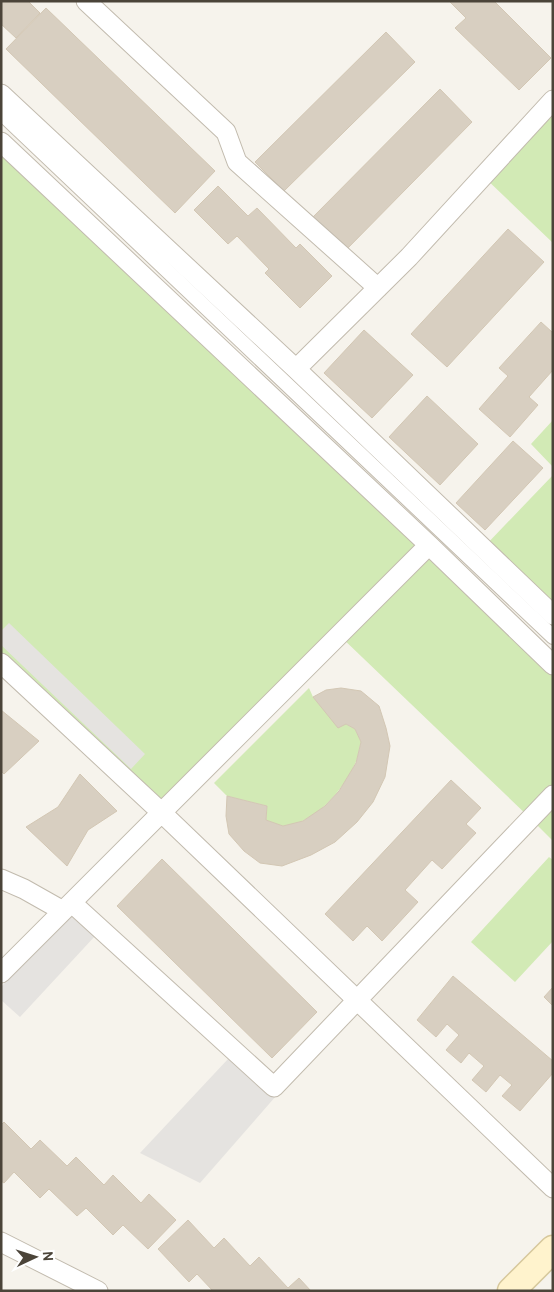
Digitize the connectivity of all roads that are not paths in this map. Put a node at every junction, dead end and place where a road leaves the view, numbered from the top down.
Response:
1 (86, 1) edge
2 (1, 94) edge
3 (553, 100) edge
4 (1, 113) edge
5 (1, 142) edge
6 (378, 288) junction
7 (296, 369) junction
8 (429, 545) junction
9 (553, 615) edge
10 (553, 637) edge
11 (1, 663) edge
12 (553, 664) edge
13 (553, 795) edge
14 (162, 813) junction
15 (1, 879) edge
16 (68, 907) junction
17 (1, 973) edge
18 (357, 1000) junction
19 (553, 1188) edge
20 (1, 1242) edge
21 (553, 1249) edge
22 (98, 1291) edge
23 (511, 1291) edge

1 - 6 street
2 - 7 street
3 - 6 street
4 - 10 street
5 - 8 street
6 - 7 street
7 - 9 street
8 - 12 street
8 - 14 street
11 - 14 street
13 - 18 street
14 - 16 street
14 - 18 street
15 - 16 street
16 - 17 street
16 - 18 street
18 - 19 street
20 - 22 street
21 - 23 main road

